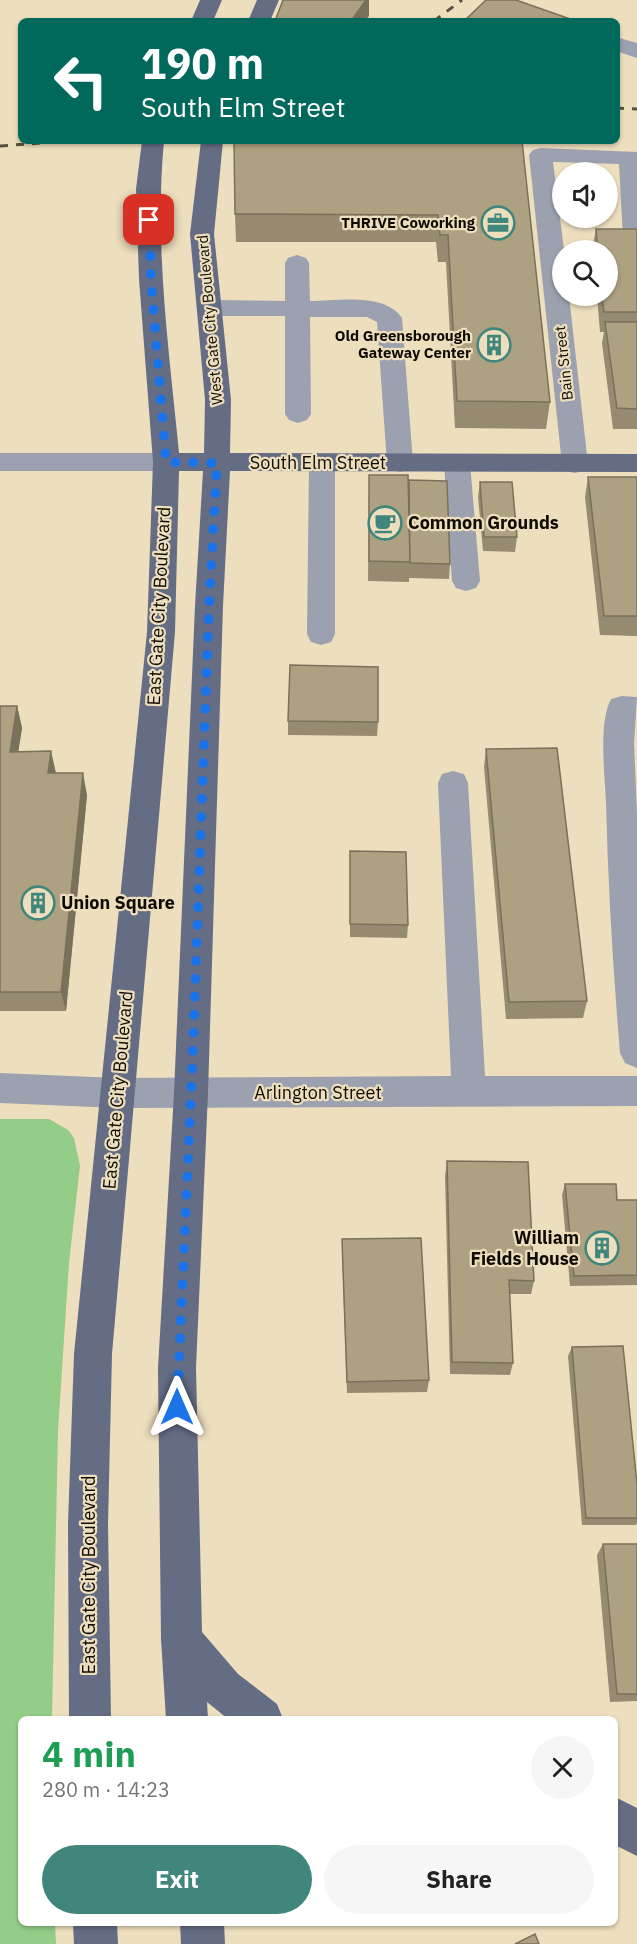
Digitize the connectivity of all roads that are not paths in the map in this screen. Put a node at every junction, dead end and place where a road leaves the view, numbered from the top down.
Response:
1 (211, 0) edge
2 (268, 0) edge
3 (203, 18) edge
4 (259, 18) edge
5 (620, 45) edge
6 (637, 51) edge
7 (153, 144) edge
8 (212, 144) edge
9 (635, 238) edge
10 (297, 263) dead end
11 (209, 308) junction
12 (297, 309) junction
13 (298, 414) dead end
14 (0, 462) edge
15 (166, 462) junction
16 (217, 463) junction
17 (322, 463) junction
18 (400, 463) junction
19 (456, 463) junction
20 (637, 463) edge
21 (575, 464) junction
22 (466, 581) dead end
23 (321, 634) dead end
24 (637, 708) edge
25 (453, 783) dead end
26 (637, 1053) edge
27 (0, 1088) edge
28 (469, 1091) junction
29 (637, 1091) edge
30 (117, 1093) junction
31 (191, 1093) junction
32 (182, 1639) junction
33 (90, 1716) edge
34 (187, 1716) edge
35 (258, 1716) edge
36 (618, 1821) edge
37 (637, 1834) edge
38 (95, 1926) edge
39 (96, 1944) edge

1 - 3 main road
2 - 4 main road
5 - 6 street
7 - 15 main road
8 - 11 main road, West Gate City Boulevard
9 - 21 street, Bain Street
10 - 12 street
11 - 12 street
11 - 16 main road, West Gate City Boulevard
12 - 13 street
12 - 18 street
14 - 15 street, South Elm Street
15 - 16 main road, South Elm Street
15 - 30 main road, East Gate City Boulevard
16 - 17 main road, South Elm Street
16 - 31 main road
17 - 18 main road, South Elm Street
17 - 23 street
18 - 19 main road, South Elm Street
19 - 21 main road, South Elm Street
19 - 22 street
20 - 21 main road, South Elm Street
24 - 26 street
25 - 28 street
27 - 30 street, Arlington Street
28 - 29 street, Arlington Street
28 - 31 street, Arlington Street
30 - 31 street, Arlington Street
30 - 33 main road, East Gate City Boulevard
31 - 32 main road
32 - 34 main road
32 - 35 main road
36 - 37 main road
38 - 39 main road

